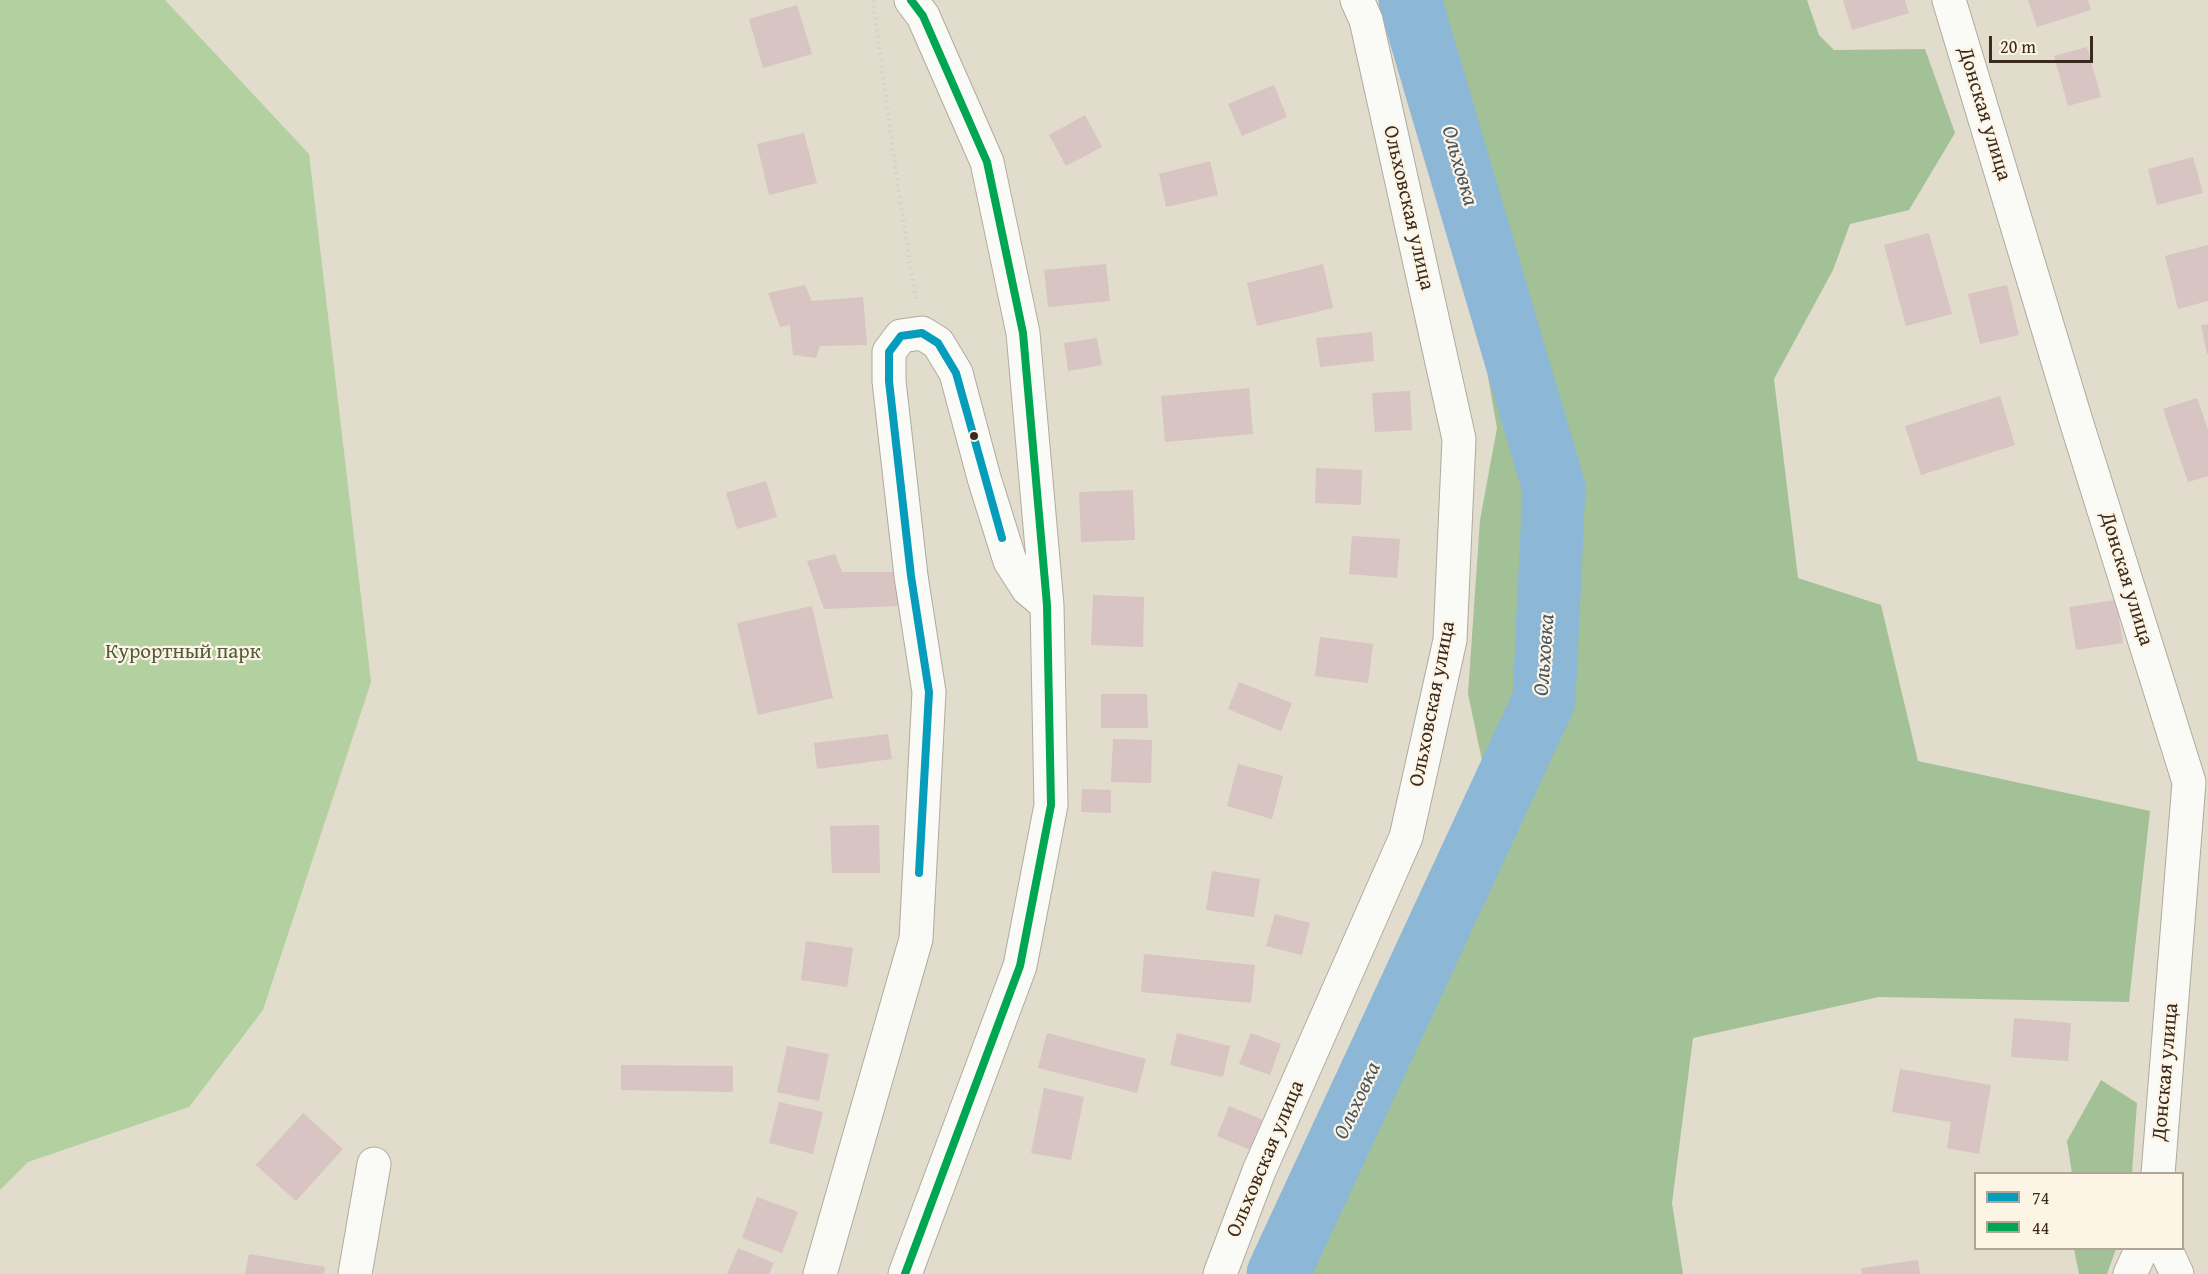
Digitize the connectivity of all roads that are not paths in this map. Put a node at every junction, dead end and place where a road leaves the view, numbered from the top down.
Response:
1 (911, 0) edge
2 (1357, 0) edge
3 (1949, 0) edge
4 (1047, 605) junction
5 (2198, 779) edge
6 (374, 1164) dead end
7 (2158, 1172) edge
8 (2141, 1250) edge
9 (2166, 1250) edge
10 (355, 1274) edge
11 (820, 1274) edge
12 (905, 1274) edge
13 (1220, 1274) edge
14 (2130, 1274) edge
15 (2177, 1274) edge

1 - 4 street
2 - 13 street, Ольховская улица
3 - 5 street, Донская улица
4 - 11 street
4 - 12 street
5 - 7 street, Донская улица
6 - 10 street
8 - 14 street
9 - 15 street

